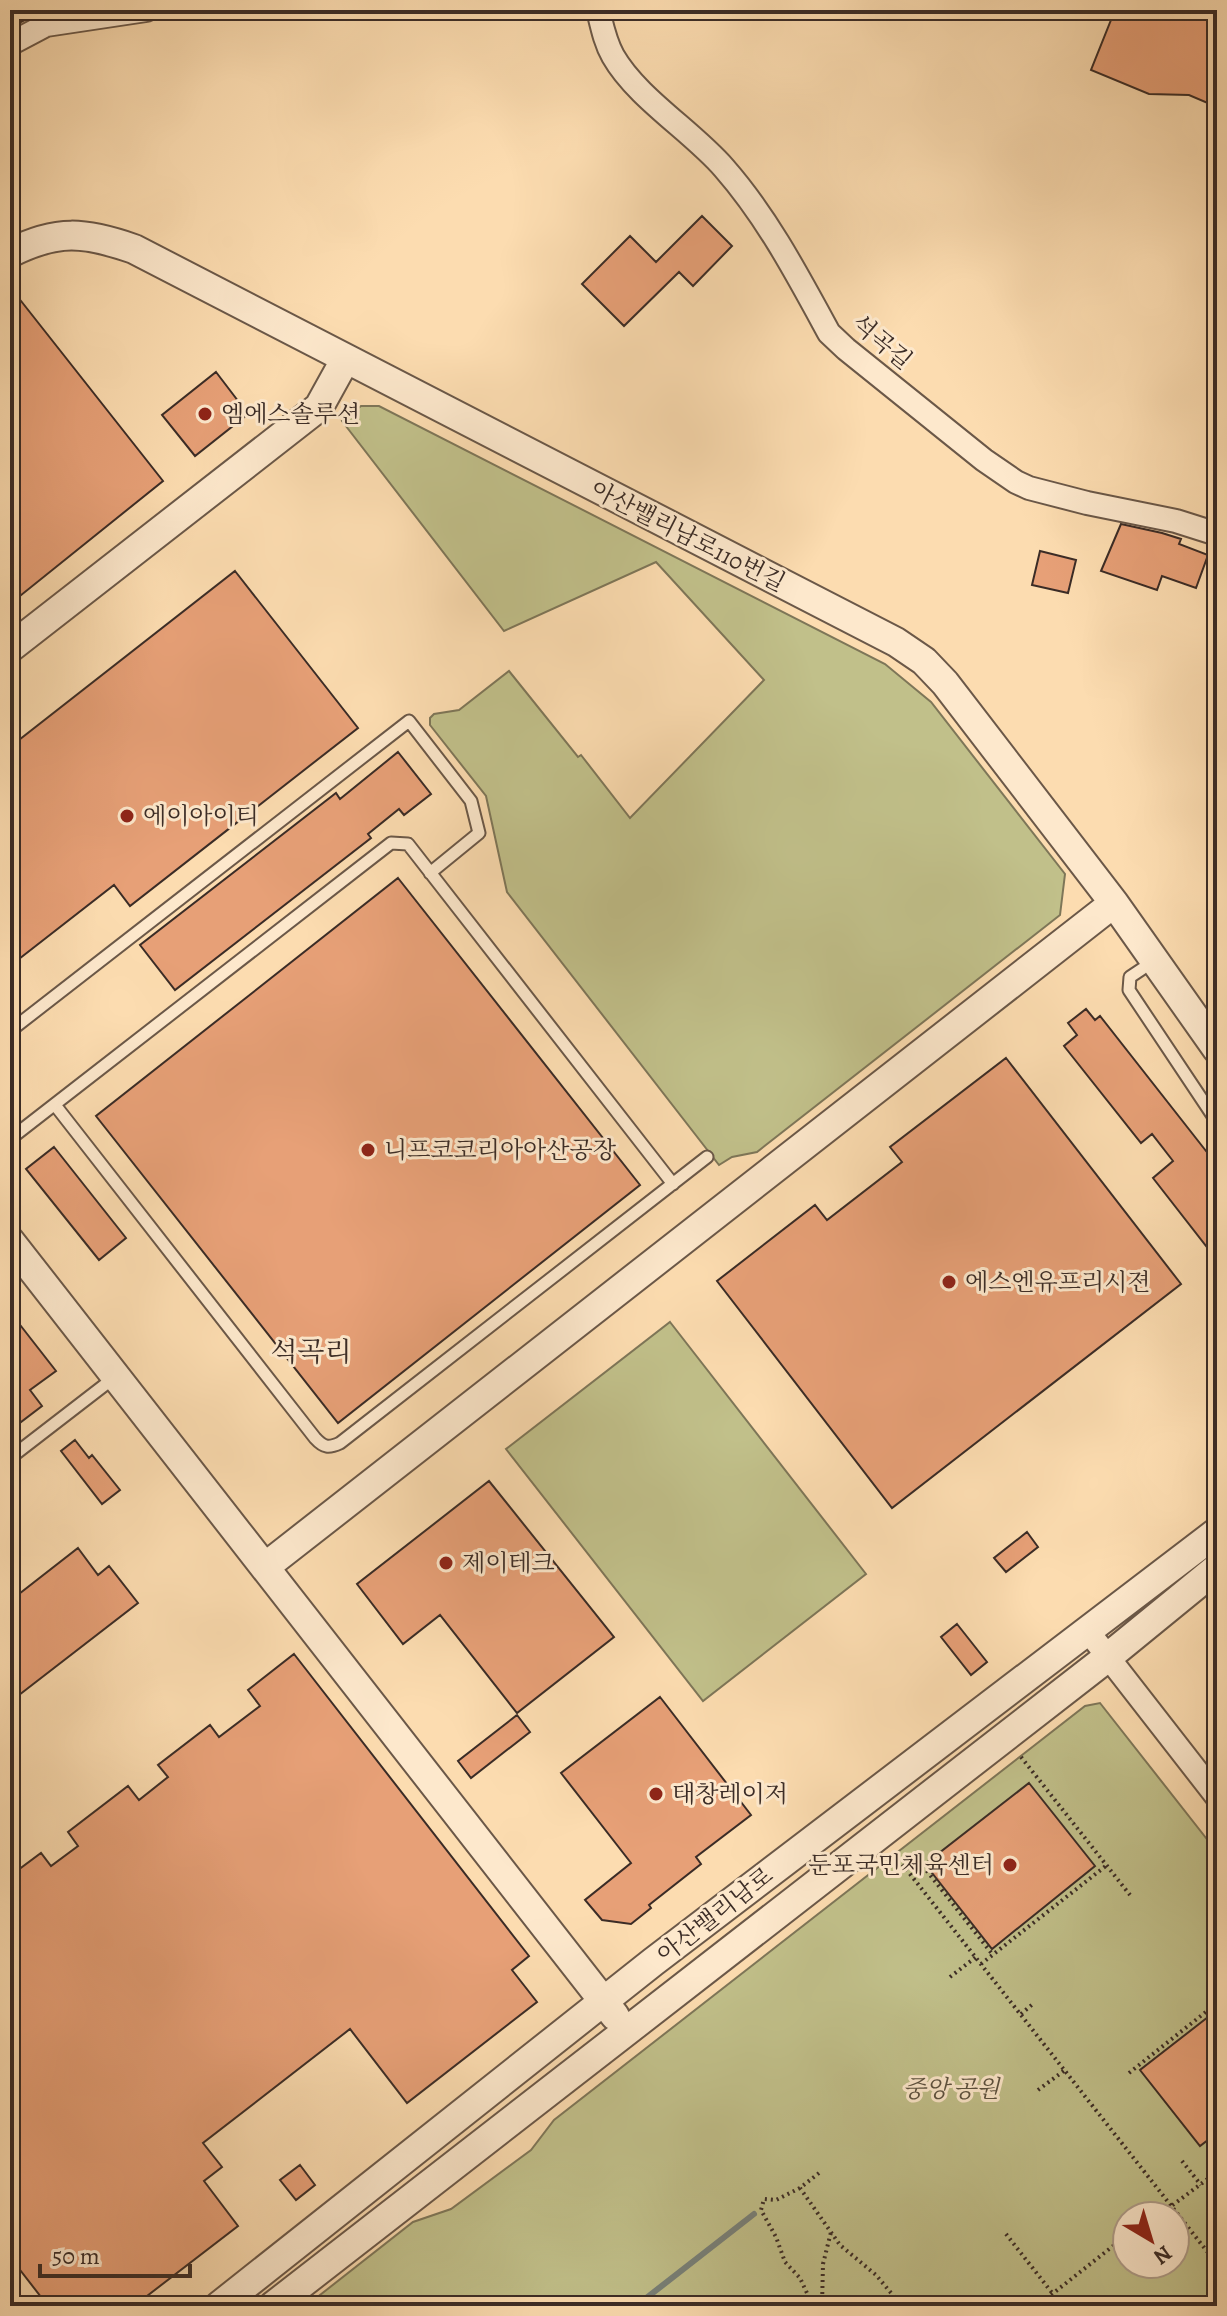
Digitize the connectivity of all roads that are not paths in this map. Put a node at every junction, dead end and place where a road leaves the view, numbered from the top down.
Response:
1 (146, 10) edge
2 (598, 10) edge
3 (10, 42) edge
4 (10, 253) edge
5 (345, 360) junction
6 (1217, 534) edge
7 (10, 648) edge
8 (430, 873) junction
9 (1114, 903) junction
10 (1142, 969) dead end
11 (10, 1031) edge
12 (1217, 1049) edge
13 (55, 1105) junction
14 (1217, 1122) edge
15 (10, 1139) edge
16 (707, 1157) dead end
17 (673, 1184) junction
18 (10, 1241) edge
19 (116, 1376) junction
20 (10, 1458) edge
21 (1217, 1513) edge
22 (1217, 1532) edge
23 (1182, 1558) junction
24 (265, 1567) junction
25 (1217, 1568) edge
26 (1087, 1630) junction
27 (1108, 1657) junction
28 (1217, 1797) edge
29 (605, 2002) junction
30 (627, 2031) junction
31 (219, 2306) edge
32 (273, 2306) edge

1 - 3 street
2 - 6 street, 석곡길
4 - 5 street, 아산밸리남로110번길
5 - 7 street
5 - 9 street, 아산밸리남로110번길
8 - 11 lane
8 - 13 lane
8 - 17 lane
9 - 12 street, 아산밸리남로110번길
9 - 24 street
10 - 14 lane
13 - 15 lane
13 - 17 lane
16 - 17 lane
18 - 19 street
19 - 20 lane
19 - 24 street
21 - 23 street
22 - 23 street, 아산밸리남로
23 - 26 street, 아산밸리남로
24 - 29 street
25 - 27 street, 아산밸리남로
26 - 27 street
26 - 29 street, 아산밸리남로
27 - 28 street
27 - 30 street, 아산밸리남로
29 - 30 street
29 - 31 street, 아산밸리남로
30 - 32 street, 아산밸리남로

